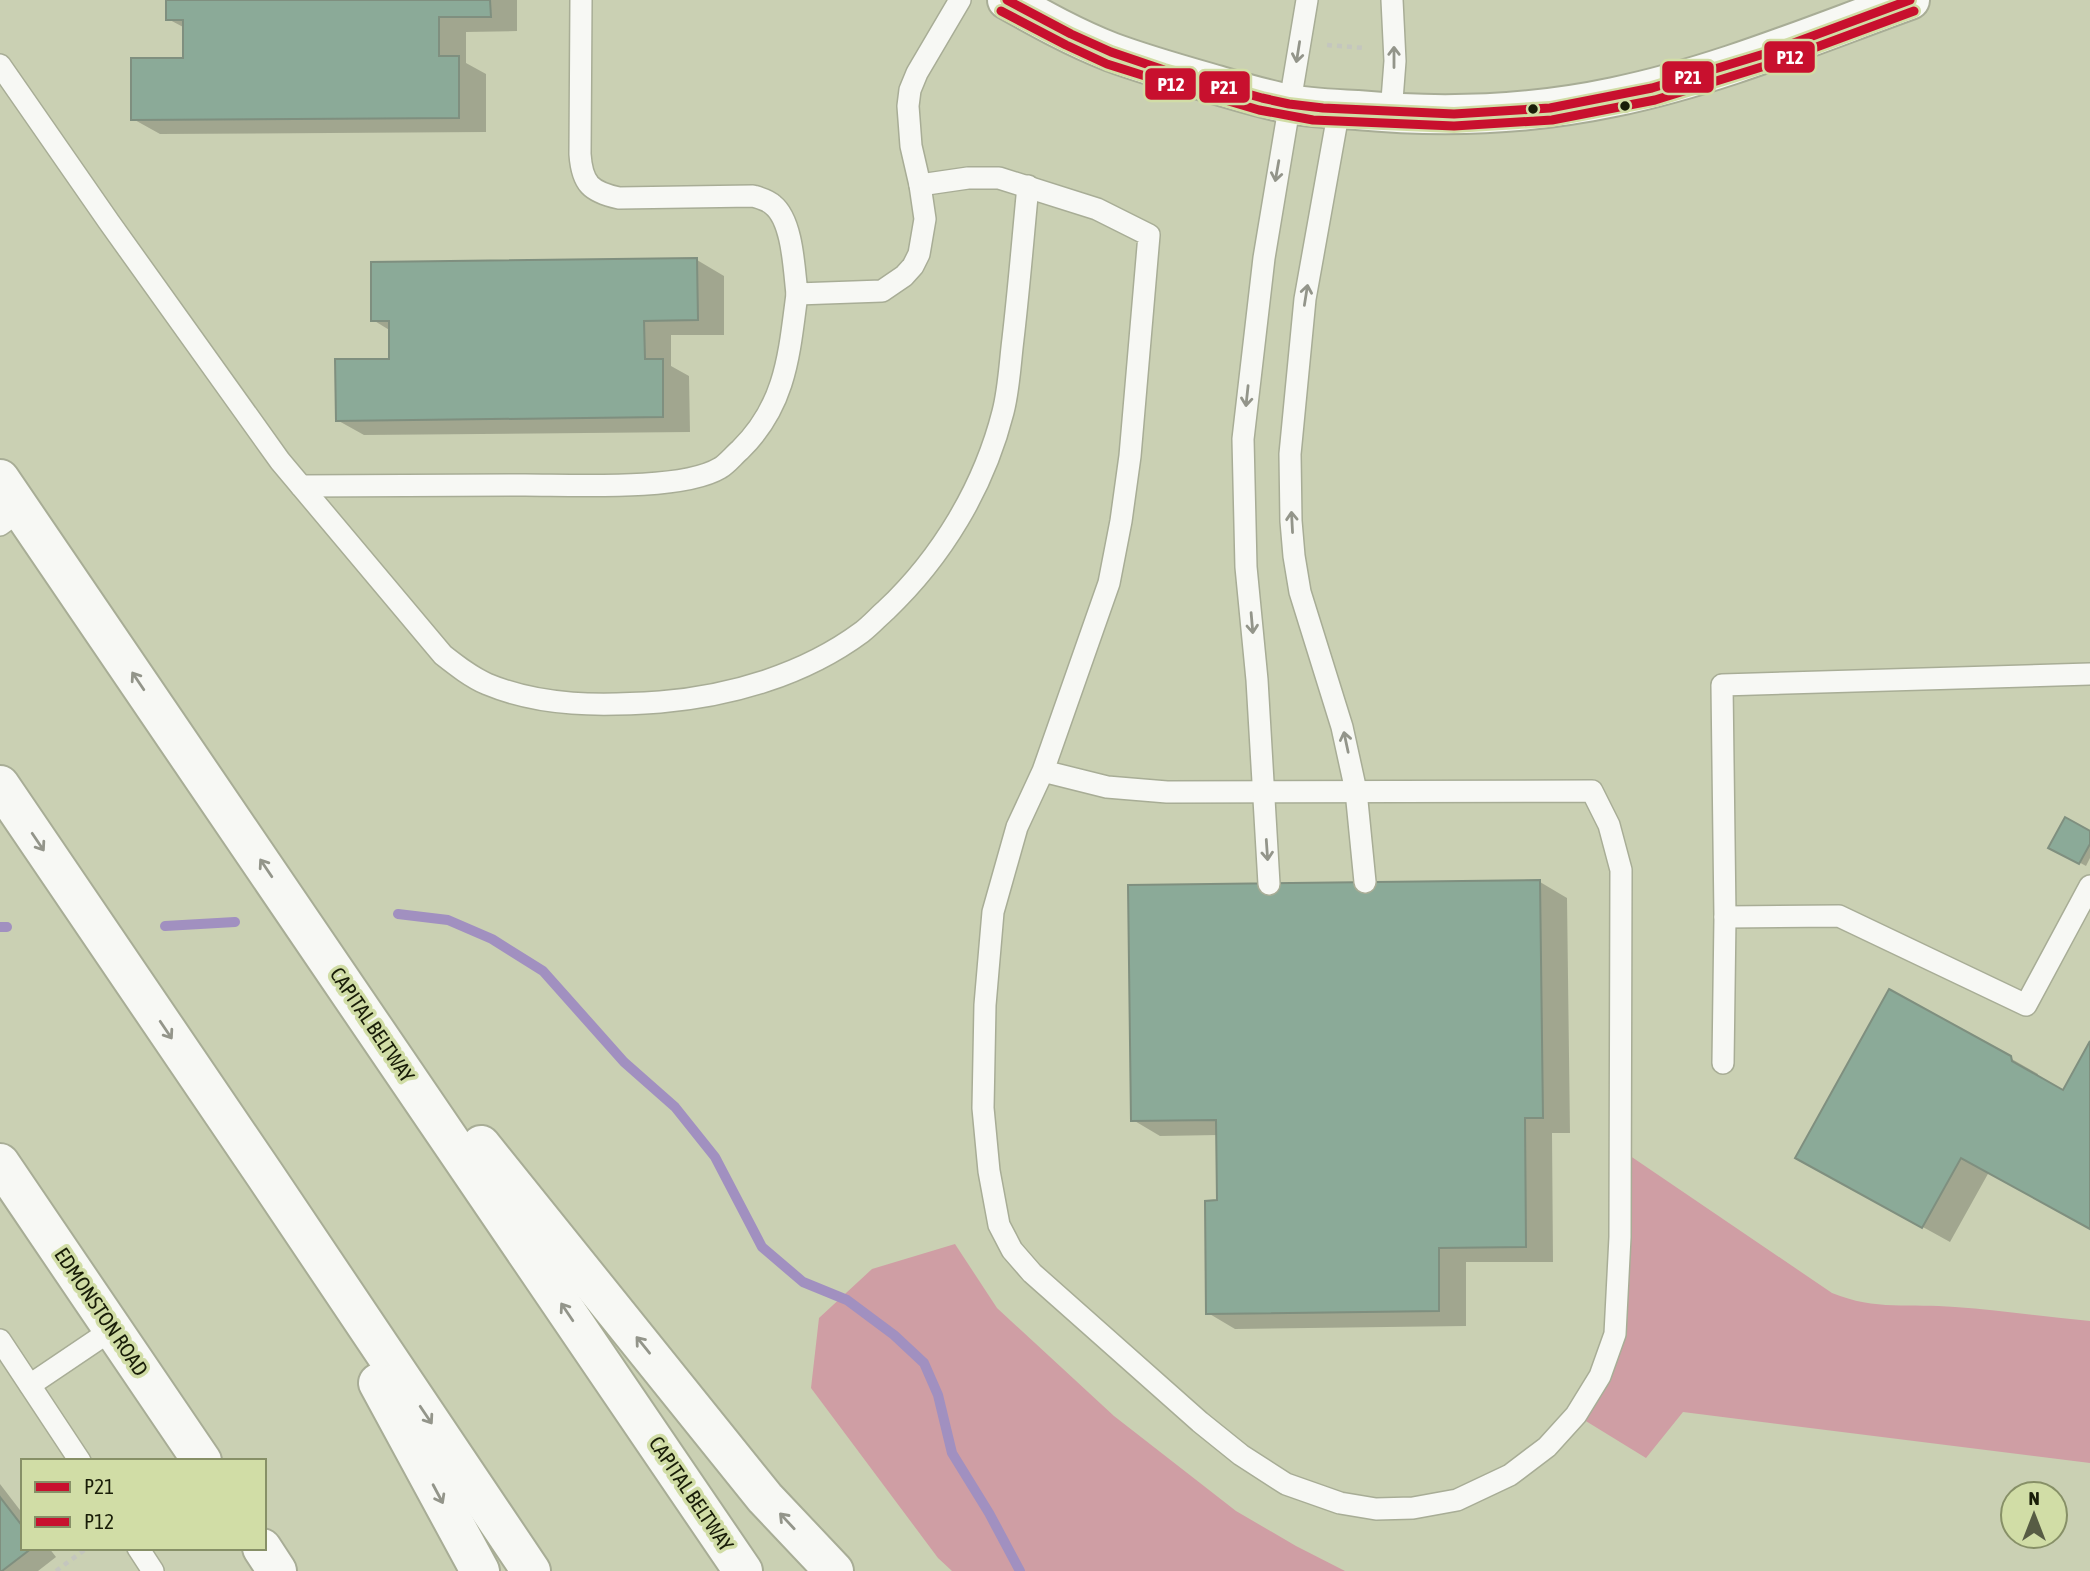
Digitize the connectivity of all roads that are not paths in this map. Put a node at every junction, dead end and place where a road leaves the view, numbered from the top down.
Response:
1 (581, 0) edge
2 (960, 0) edge
3 (1007, 0) edge
4 (1307, 0) edge
5 (1392, 0) edge
6 (1910, 0) edge
7 (0, 65) edge
8 (1290, 104) junction
9 (1339, 109) junction
10 (1391, 113) junction
11 (920, 185) junction
12 (1028, 186) junction
13 (797, 294) junction
14 (0, 479) edge
15 (301, 486) junction
16 (11, 517) edge
17 (2090, 674) edge
18 (1043, 771) junction
19 (0, 785) edge
20 (1263, 791) junction
21 (1356, 791) junction
22 (1365, 882) dead end
23 (1269, 884) dead end
24 (2090, 886) edge
25 (1725, 917) junction
26 (304, 925) junction
27 (1723, 1063) dead end
28 (0, 1163) edge
29 (265, 1175) junction
30 (113, 1329) junction
31 (0, 1340) edge
32 (30, 1385) junction
33 (79, 1459) edge
34 (201, 1459) edge
35 (139, 1550) edge
36 (263, 1550) edge
37 (153, 1571) edge
38 (278, 1571) edge
39 (480, 1571) edge
40 (531, 1571) edge
41 (743, 1571) edge
42 (834, 1571) edge

1 - 13 lane
2 - 11 lane
3 - 8 main road
4 -> 8 lane
10 -> 5 lane
6 - 10 main road
7 - 15 lane
8 - 9 main road
8 -> 20 lane
9 - 10 main road
21 -> 9 lane
11 - 12 lane
11 - 13 lane
12 - 15 lane
12 - 18 lane
13 - 15 lane
14 - 16 main road, CAPITAL BELTWAY
26 -> 16 main road, CAPITAL BELTWAY
17 - 25 lane
18 - 20 lane
18 - 21 lane
19 -> 29 main road
20 - 21 lane
20 -> 23 lane
21 - 22 lane
24 - 25 lane
25 - 27 lane
41 -> 26 main road, CAPITAL BELTWAY
42 -> 26 main road
28 - 30 main road, EDMONSTON ROAD
29 -> 39 main road
29 -> 40 main road
30 - 32 lane
30 - 34 main road, EDMONSTON ROAD
31 - 32 lane
32 - 33 lane
35 - 37 lane
36 - 38 main road

